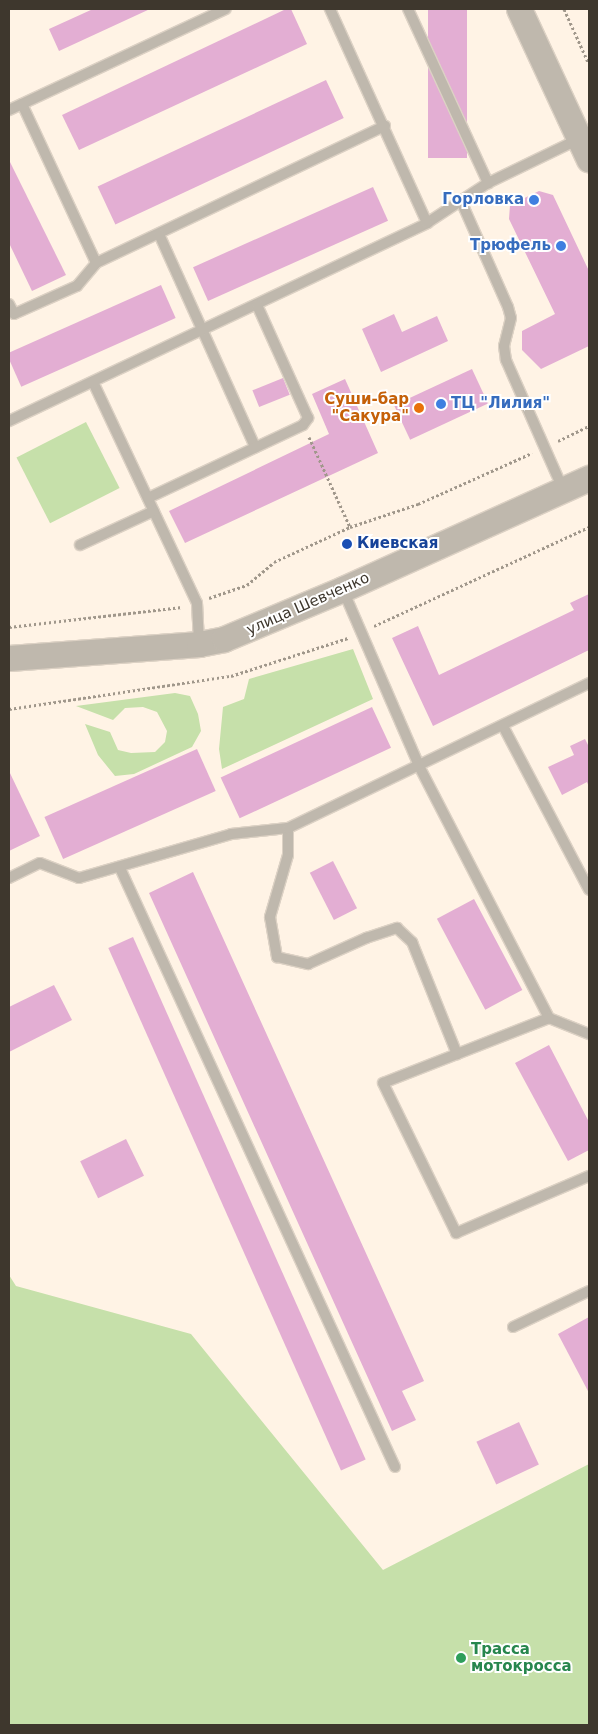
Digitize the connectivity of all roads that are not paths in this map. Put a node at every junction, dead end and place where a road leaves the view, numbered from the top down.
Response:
1 (226, 9) edge
2 (330, 9) edge
3 (408, 9) edge
4 (519, 9) edge
5 (22, 104) junction
6 (9, 110) edge
7 (385, 126) junction
8 (584, 150) edge
9 (488, 183) junction
10 (461, 201) junction
11 (427, 223) junction
12 (159, 234) junction
13 (96, 263) junction
14 (9, 304) edge
15 (257, 304) junction
16 (11, 315) edge
17 (202, 331) junction
18 (93, 382) junction
19 (9, 420) edge
20 (255, 448) junction
21 (589, 478) edge
22 (563, 489) junction
23 (148, 498) junction
24 (154, 511) junction
25 (80, 545) dead end
26 (342, 590) junction
27 (199, 644) junction
28 (9, 658) edge
29 (589, 683) edge
30 (503, 726) junction
31 (419, 766) junction
32 (288, 828) junction
33 (120, 868) junction
34 (9, 878) edge
35 (589, 890) edge
36 (549, 1018) junction
37 (589, 1034) edge
38 (457, 1054) junction
39 (589, 1176) edge
40 (589, 1291) edge
41 (513, 1327) dead end
42 (395, 1467) dead end

1 - 5 lane
2 - 7 lane
3 - 9 lane
4 - 8 street
5 - 6 lane
5 - 13 lane
7 - 11 lane
7 - 12 lane
8 - 9 lane
9 - 10 lane
10 - 11 lane
10 - 22 lane
11 - 15 lane
12 - 13 lane
12 - 17 lane
13 - 16 lane
14 - 16 lane
15 - 17 lane
15 - 20 lane
17 - 18 lane
17 - 20 lane
18 - 19 lane
18 - 23 lane
20 - 23 lane
21 - 22 street, улица Шевченко
22 - 26 street, улица Шевченко
23 - 24 lane
24 - 25 lane
24 - 27 lane
26 - 27 street, улица Шевченко
26 - 31 lane
27 - 28 street, улица Шевченко
29 - 30 lane
30 - 31 lane
30 - 35 lane
31 - 32 lane
31 - 36 lane
32 - 33 lane
32 - 38 lane
33 - 34 lane
33 - 42 lane
36 - 37 lane
36 - 38 lane
38 - 39 lane
40 - 41 lane

